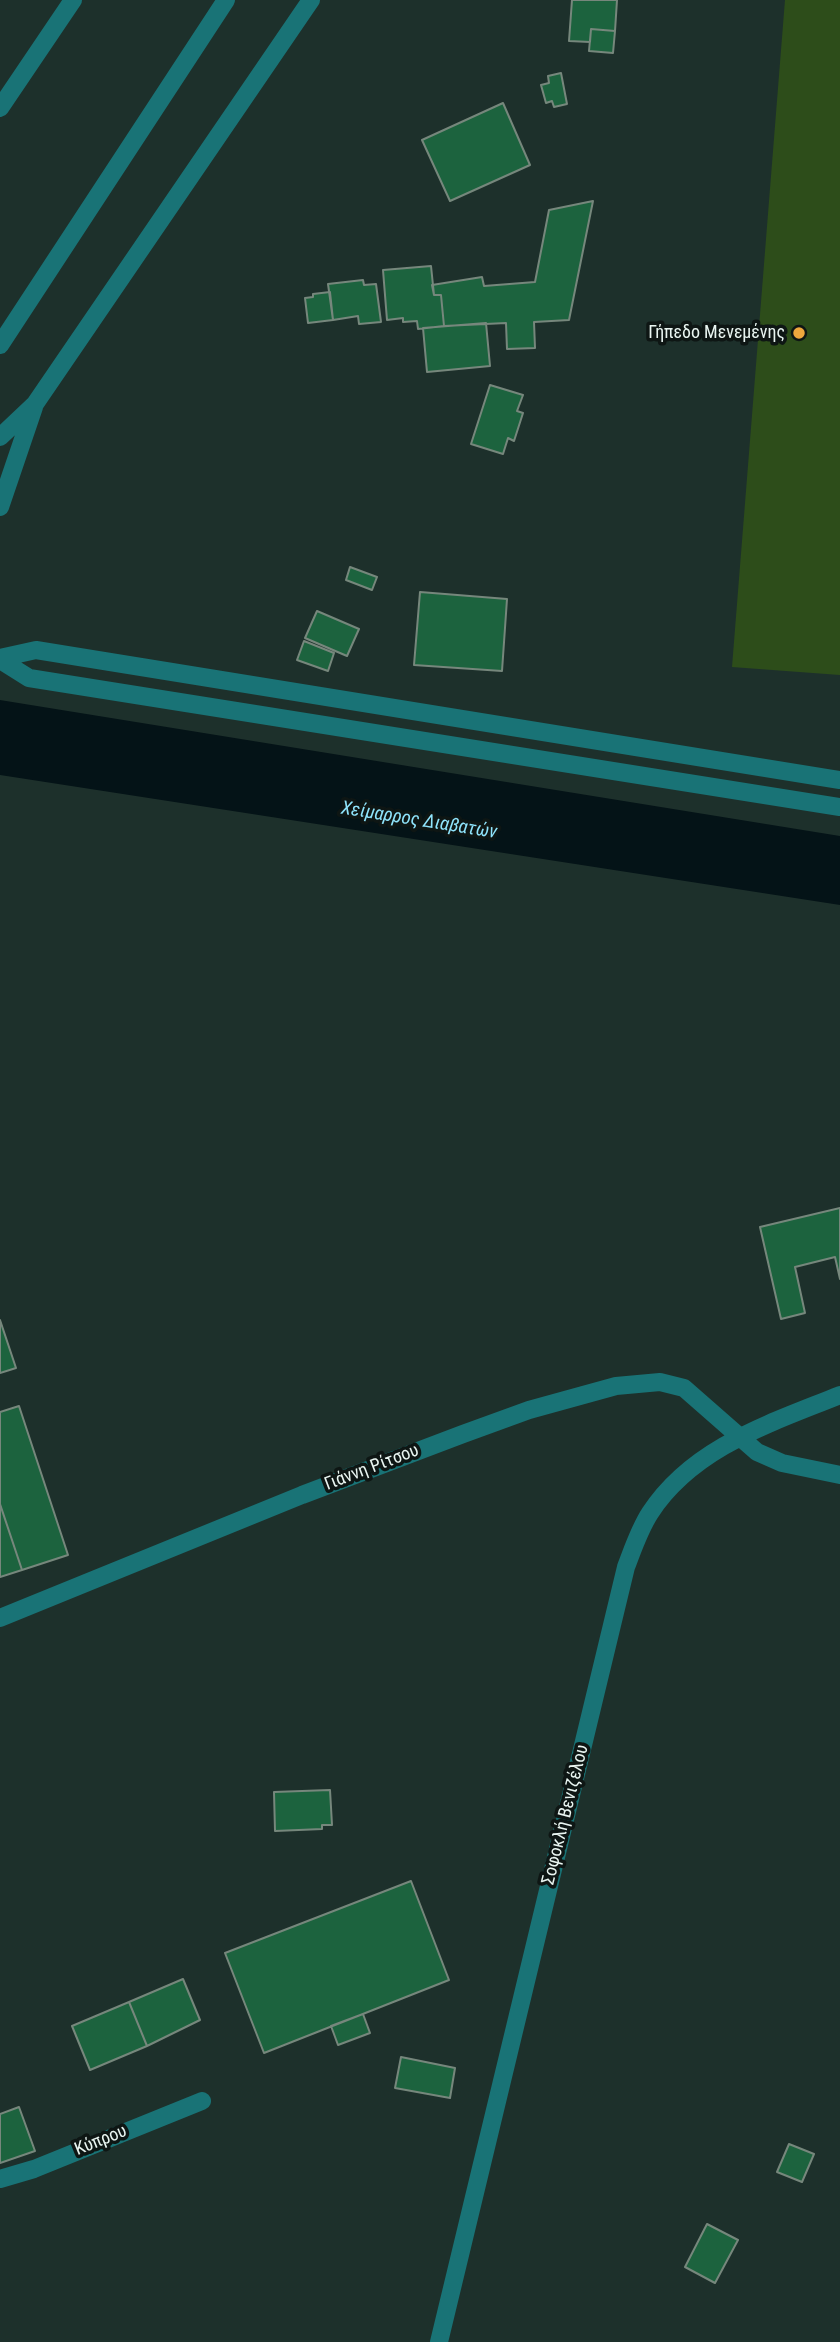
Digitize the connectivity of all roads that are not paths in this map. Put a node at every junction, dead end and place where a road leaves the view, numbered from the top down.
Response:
1 (72, 0) edge
2 (226, 0) edge
3 (311, 0) edge
4 (0, 108) edge
5 (0, 345) edge
6 (35, 404) junction
7 (0, 437) edge
8 (0, 507) edge
9 (0, 659) edge
10 (840, 780) edge
11 (840, 807) edge
12 (840, 1395) edge
13 (738, 1437) junction
14 (840, 1475) edge
15 (0, 1618) edge
16 (202, 2101) dead end
17 (0, 2179) edge
18 (439, 2342) edge

1 - 4 street
2 - 5 street
3 - 6 street
6 - 7 street
6 - 8 street
9 - 10 street
9 - 11 street
12 - 13 street, Σοφοκλή Βενιζέλου
13 - 14 street, Γιάννη Ρίτσου
13 - 15 street, Γιάννη Ρίτσου
13 - 18 street, Σοφοκλή Βενιζέλου
16 - 17 street, Κύπρου

